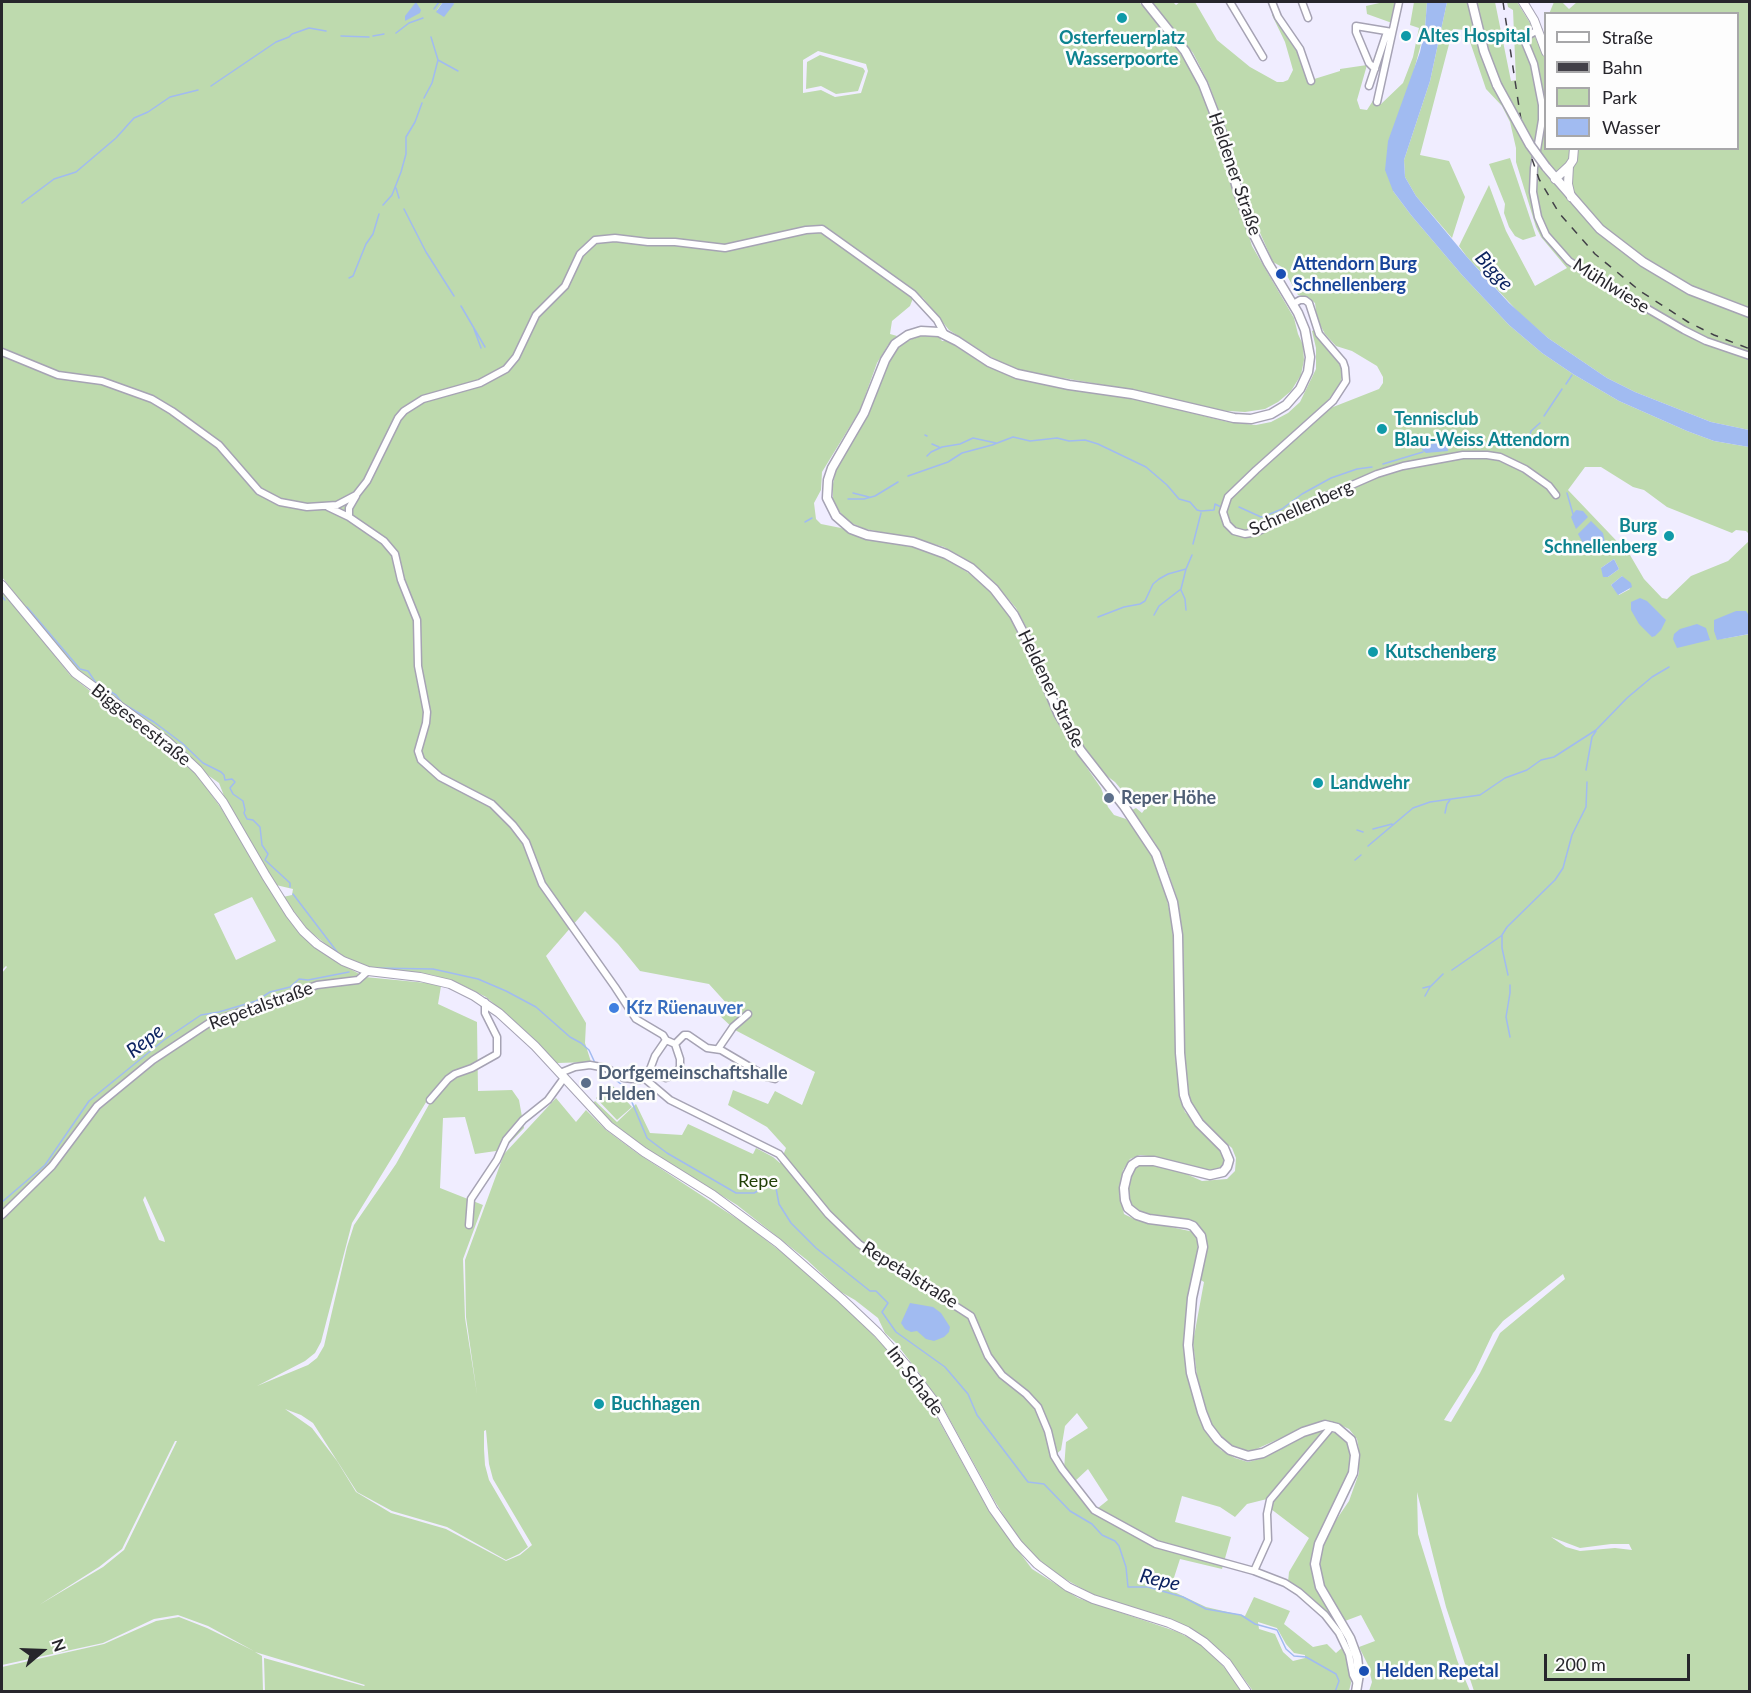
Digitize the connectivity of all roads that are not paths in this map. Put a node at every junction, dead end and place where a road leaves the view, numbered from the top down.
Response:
1 (1146, 2) edge
2 (1230, 2) edge
3 (1272, 2) edge
4 (1302, 2) edge
5 (1399, 2) edge
6 (1472, 2) edge
7 (1527, 4) edge
8 (1308, 18) dead end
9 (1538, 30) junction
10 (1389, 32) junction
11 (1544, 49) edge
12 (1263, 57) dead end
13 (1375, 69) junction
14 (1311, 81) dead end
15 (1369, 86) dead end
16 (1377, 102) dead end
17 (1574, 150) edge
18 (1569, 166) junction
19 (1555, 179) junction
20 (1572, 198) junction
21 (1293, 304) junction
22 (1749, 313) edge
23 (945, 334) junction
24 (2, 352) edge
25 (1749, 356) edge
26 (356, 495) junction
27 (1556, 495) dead end
28 (327, 506) junction
29 (349, 517) junction
30 (2, 585) edge
31 (368, 971) junction
32 (486, 1002) junction
33 (748, 1014) dead end
34 (666, 1040) junction
35 (675, 1044) junction
36 (718, 1049) junction
37 (647, 1075) junction
38 (562, 1076) junction
39 (775, 1079) dead end
40 (430, 1100) dead end
41 (2, 1215) edge
42 (469, 1225) dead end
43 (1332, 1426) junction
44 (1254, 1571) junction
45 (1357, 1688) edge
46 (1248, 1692) edge

1 - 21 main road, Heldener Straße
2 - 12 street
3 - 14 street
4 - 8 street
5 - 10 street
6 - 19 main road, bridge
7 - 9 street
9 - 11 street
9 - 25 street, Mühlwiese
10 - 13 street
10 - 13 street
10 - 16 street
13 - 15 street
17 - 18 street
18 - 19 street
18 - 20 street
19 - 20 main road
20 - 22 main road
21 - 23 main road, Heldener Straße
21 - 27 street, Schnellenberg
23 - 26 street
23 - 43 main road, Heldener Straße
24 - 28 street
26 - 28 street
26 - 29 street
28 - 29 street
29 - 34 street
30 - 31 street, Biggeseestraße
31 - 32 street
31 - 41 street, Repetalstraße
32 - 38 street
32 - 40 street
33 - 36 street
34 - 35 street
34 - 37 street
35 - 36 street
35 - 37 street
36 - 39 street
37 - 38 street
37 - 44 street, Repetalstraße
38 - 42 street
38 - 46 street, Im Schade
43 - 44 street
43 - 45 main road
44 - 45 street, Repetalstraße

